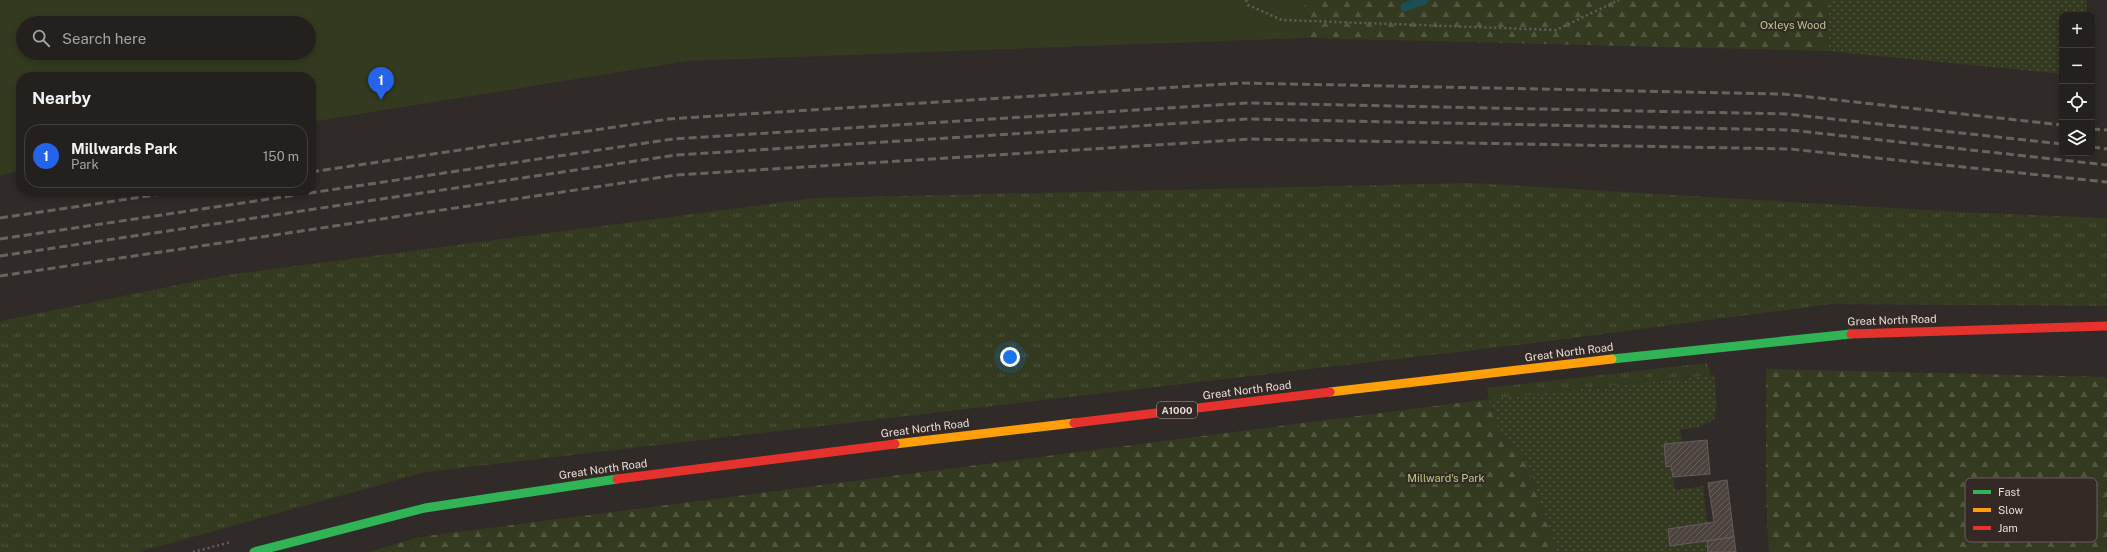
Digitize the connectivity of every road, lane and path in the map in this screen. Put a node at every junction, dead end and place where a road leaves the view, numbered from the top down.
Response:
1 (1246, 0) edge
2 (1619, 0) edge
3 (2107, 326) edge
4 (254, 552) edge

1 - 2 path
3 - 4 main road, Great North Road / A1000

